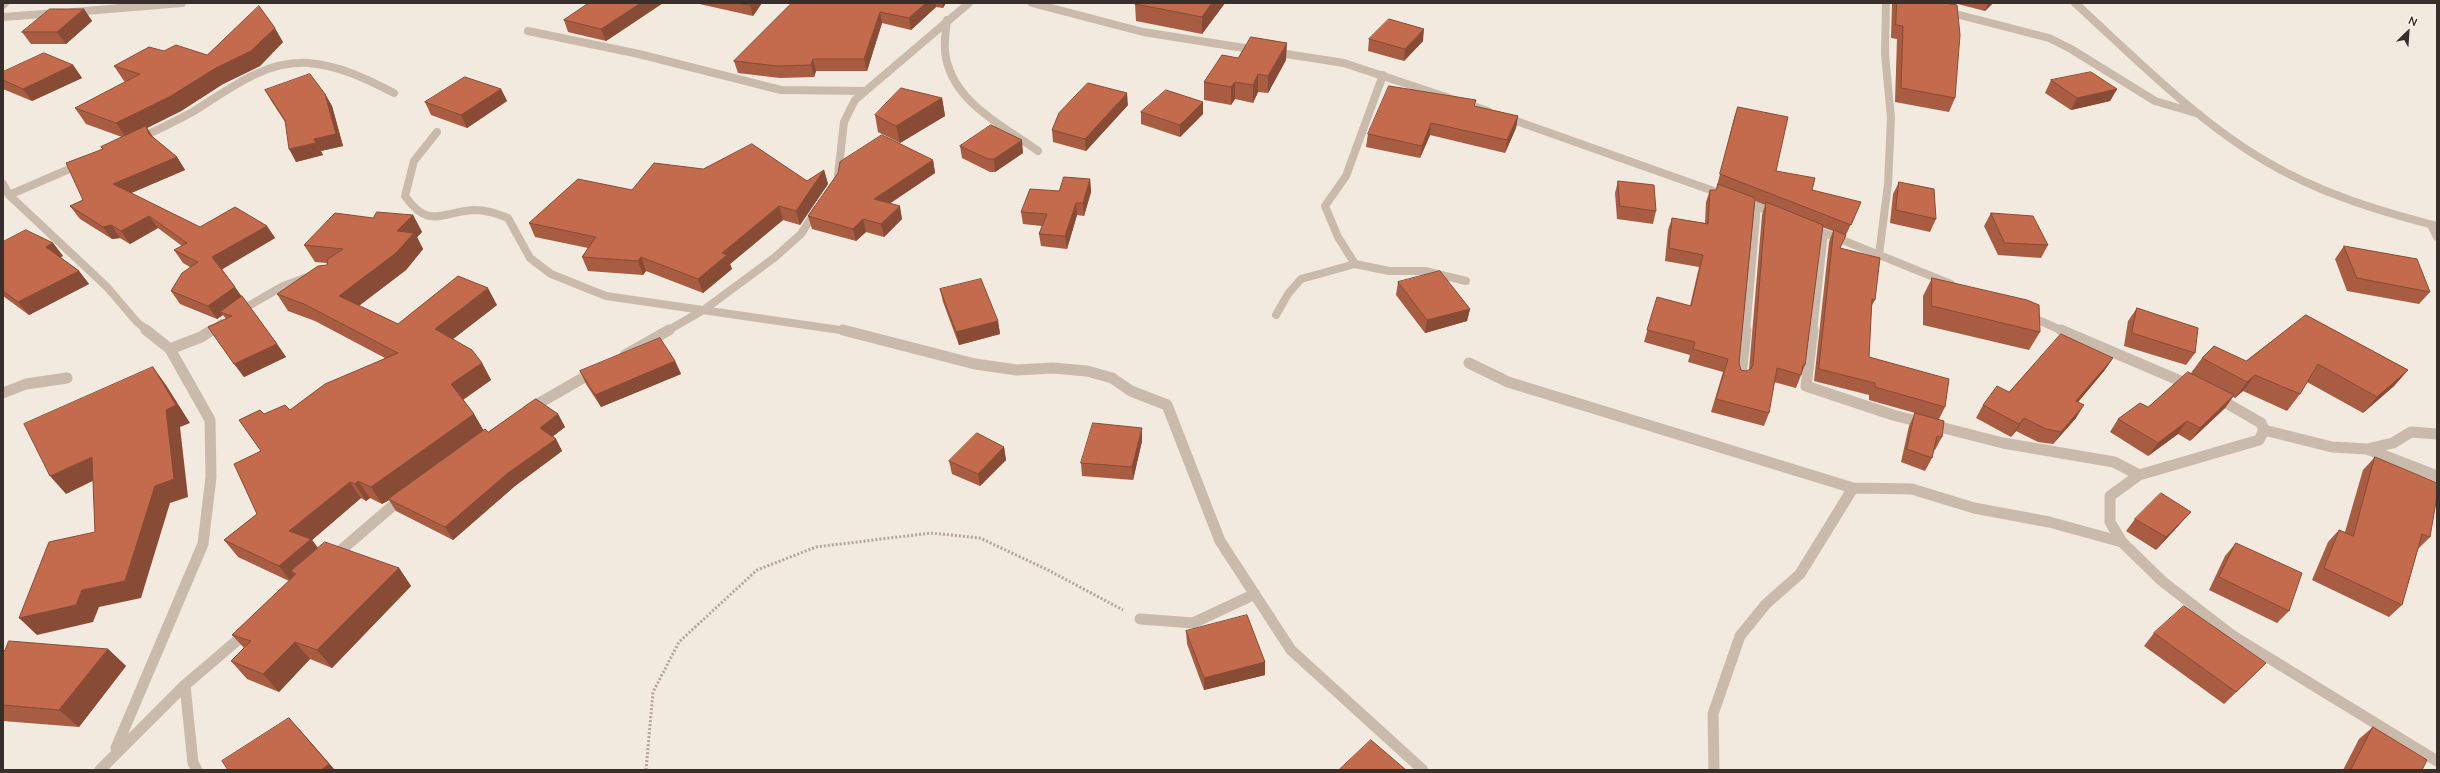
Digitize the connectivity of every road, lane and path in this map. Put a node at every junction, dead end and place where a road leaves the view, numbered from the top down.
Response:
1 (182, 3) edge
2 (969, 3) edge
3 (1032, 3) edge
4 (1886, 3) edge
5 (2075, 3) edge
6 (1938, 10) edge
7 (3, 17) edge
8 (947, 20) junction
9 (528, 31) dead end
10 (1383, 75) junction
11 (864, 91) junction
12 (394, 93) dead end
13 (2201, 114) junction
14 (437, 132) dead end
15 (130, 142) edge
16 (1038, 151) dead end
17 (89, 161) edge
18 (836, 182) edge
19 (3, 184) edge
20 (9, 195) junction
21 (823, 201) edge
22 (1757, 206) junction
23 (1784, 217) edge
24 (1797, 222) edge
25 (2434, 225) edge
26 (1824, 233) junction
27 (2437, 237) edge
28 (1879, 255) junction
29 (1355, 264) junction
30 (320, 276) edge
31 (1466, 281) dead end
32 (1963, 289) edge
33 (705, 309) junction
34 (2020, 312) edge
35 (1276, 315) dead end
36 (170, 350) junction
37 (615, 360) edge
38 (1469, 363) dead end
39 (602, 367) edge
40 (1740, 377) edge
41 (67, 378) dead end
42 (3, 392) edge
43 (516, 417) edge
44 (2264, 430) junction
45 (2437, 434) edge
46 (2367, 449) junction
47 (2139, 475) junction
48 (2437, 476) edge
49 (415, 488) edge
50 (1853, 488) junction
51 (2122, 542) junction
52 (325, 565) edge
53 (1255, 594) junction
54 (1140, 619) joint
55 (255, 625) edge
56 (185, 685) junction
57 (113, 754) junction
58 (2437, 761) edge
59 (100, 770) edge
60 (197, 770) edge
61 (646, 770) edge
62 (1423, 770) edge
63 (1714, 770) edge

1 - 7 street
2 - 8 street
3 - 10 street
4 - 28 street
5 - 13 street
6 - 13 street
8 - 11 street
8 - 16 street
9 - 11 street
10 - 22 street
10 - 29 street
11 - 18 street
12 - 15 street
13 - 25 street
14 - 33 street
17 - 20 street
19 - 20 street
20 - 36 street
21 - 33 street
22 - 23 street
22 - 40 street
24 - 26 street
25 - 27 street
26 - 28 street
26 - 47 street
28 - 32 street
29 - 31 street
29 - 35 street
30 - 36 street
33 - 37 street
33 - 53 street
34 - 44 street
36 - 57 street
38 - 50 street
39 - 43 street
41 - 42 street
44 - 46 street
44 - 47 street
45 - 46 street
46 - 48 street
47 - 51 street
49 - 52 street
50 - 51 street
50 - 63 street
51 - 58 street
53 - 54 street
53 - 62 street
54 - 61 path
55 - 56 street
56 - 57 street
56 - 60 street
57 - 59 street

